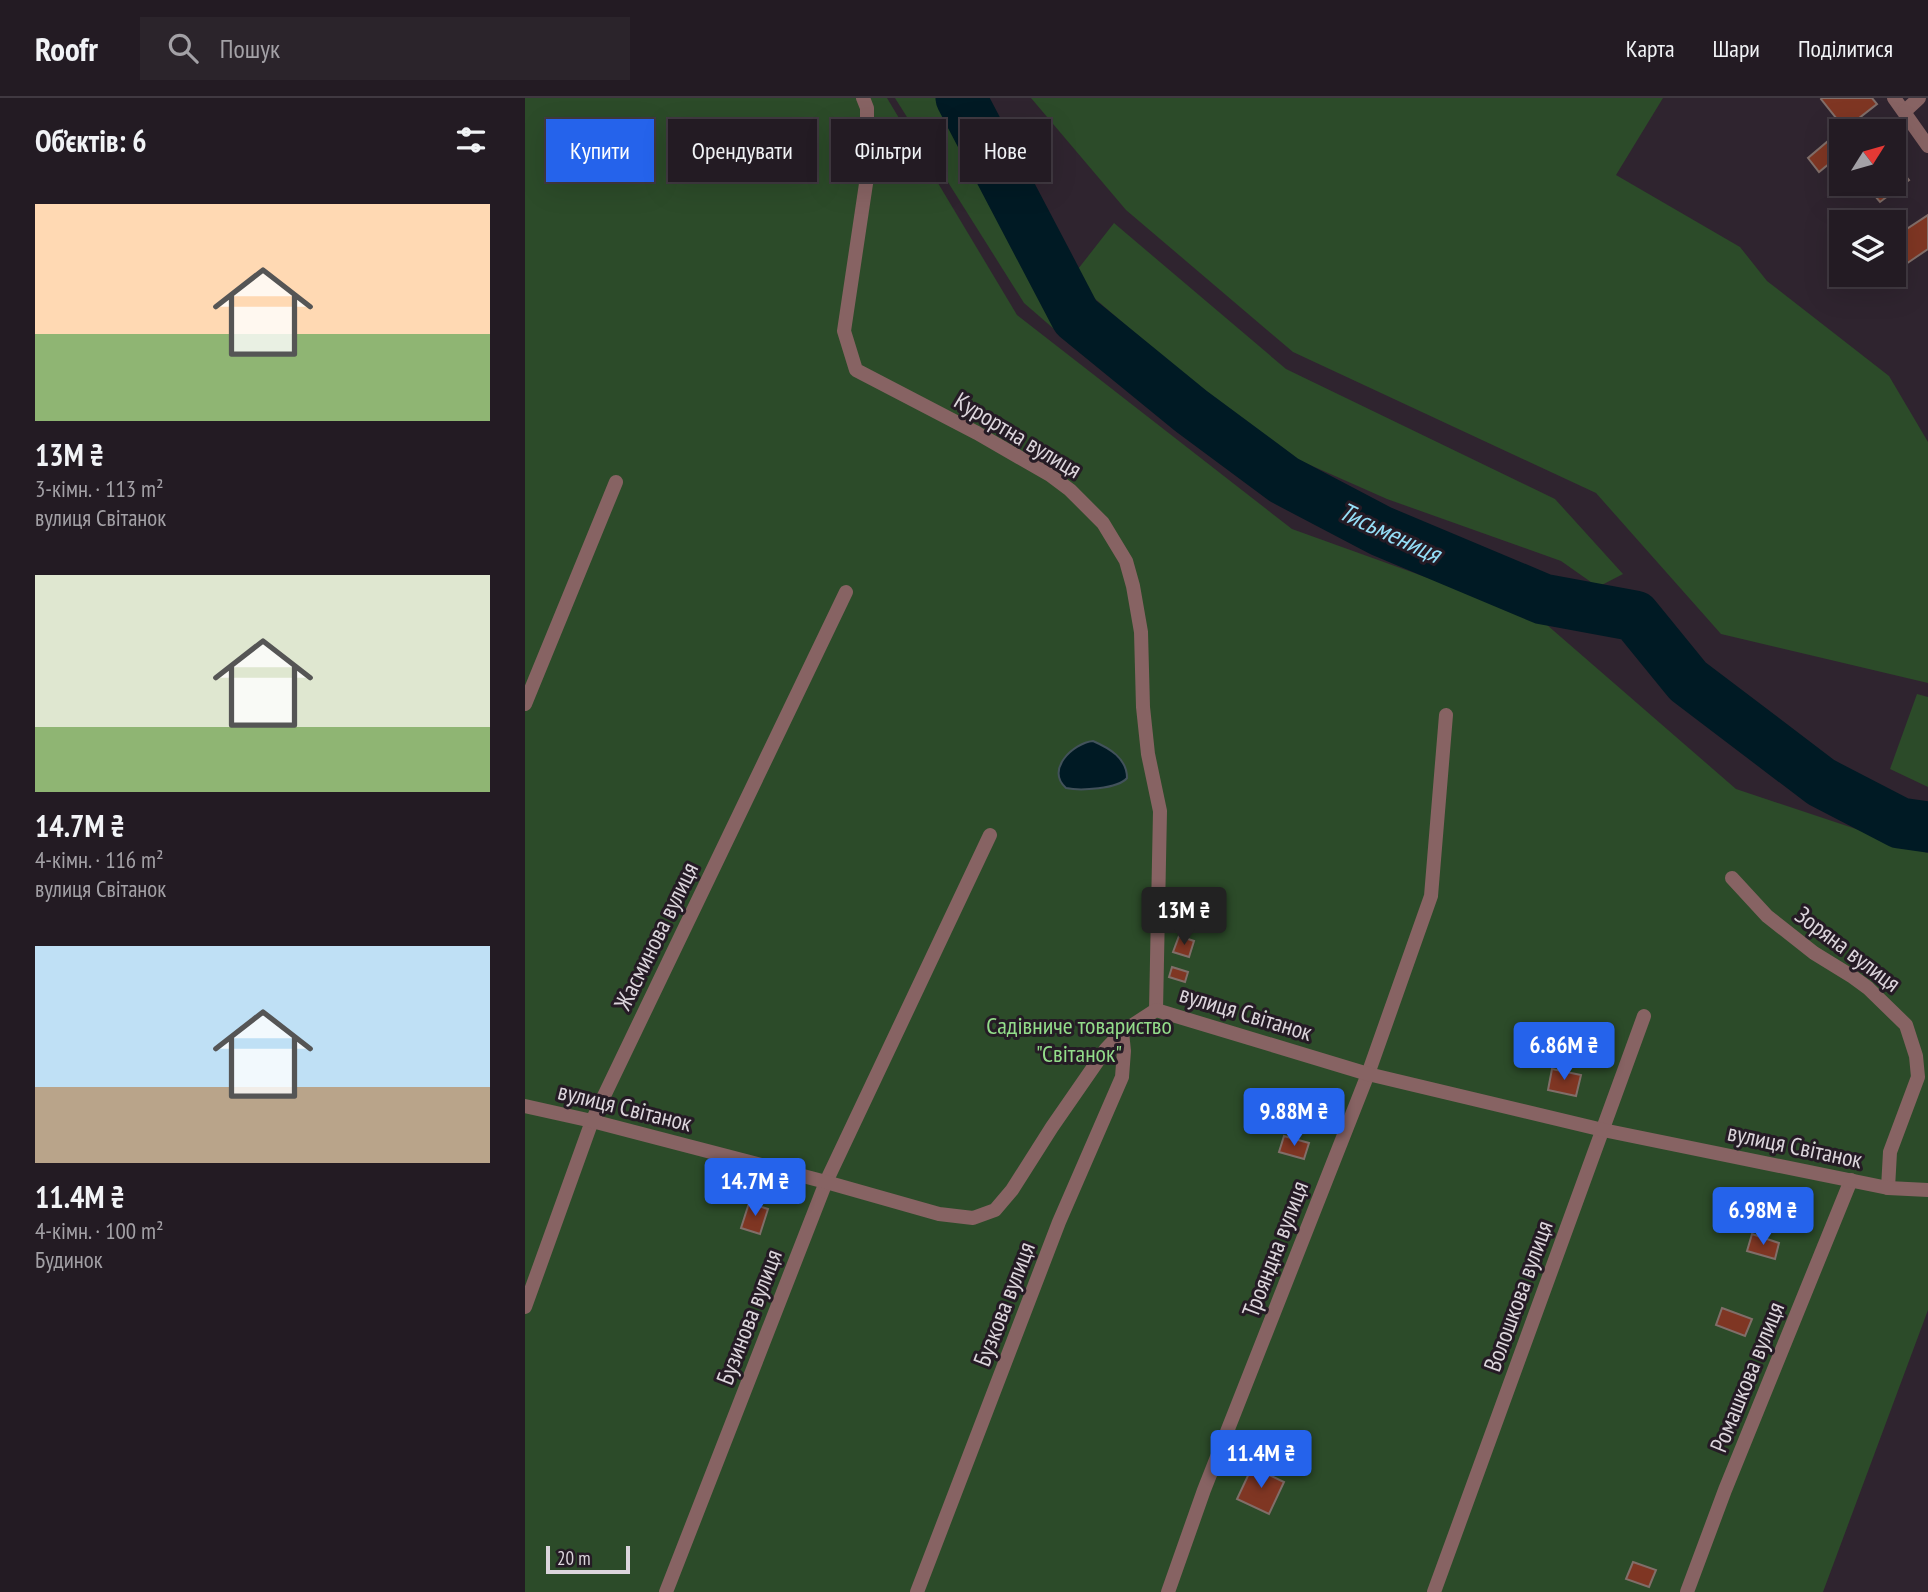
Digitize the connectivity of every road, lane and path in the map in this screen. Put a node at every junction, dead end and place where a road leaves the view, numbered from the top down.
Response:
1 (863, 98) edge
2 (1894, 98) edge
3 (1919, 98) edge
4 (1905, 111) junction
5 (1928, 146) edge
6 (616, 482) dead end
7 (846, 592) dead end
8 (525, 704) edge
9 (1446, 715) dead end
10 (990, 835) dead end
11 (1731, 878) dead end
12 (1156, 1010) junction
13 (1644, 1016) dead end
14 (1122, 1032) junction
15 (1368, 1074) junction
16 (525, 1107) edge
17 (592, 1121) junction
18 (1603, 1130) junction
19 (1851, 1180) junction
20 (826, 1182) junction
21 (1888, 1188) junction
22 (1928, 1190) edge
23 (525, 1307) edge
24 (666, 1592) edge
25 (917, 1592) edge
26 (1168, 1592) edge
27 (1433, 1592) edge
28 (1687, 1592) edge

1 - 12 street, Курортна вулиця
2 - 4 street
3 - 4 street
4 - 5 street
6 - 8 street
7 - 17 street, Жасминова вулиця
9 - 15 street, Трояндна вулиця
10 - 20 street, Бузинова вулиця
11 - 21 street, Зоряна вулиця
12 - 14 street, вулиця Світанок
12 - 15 street, вулиця Світанок
13 - 18 street, Волошкова вулиця
14 - 20 street, вулиця Світанок
14 - 25 street, Бузкова вулиця
15 - 18 street, вулиця Світанок
15 - 26 street, Трояндна вулиця
16 - 17 street, вулиця Світанок
17 - 20 street, вулиця Світанок
17 - 23 street, Жасминова вулиця
18 - 19 street, вулиця Світанок
18 - 27 street, Волошкова вулиця
19 - 21 street, вулиця Світанок
19 - 28 street, Ромашкова вулиця
20 - 24 street, Бузинова вулиця
21 - 22 street, вулиця Світанок

